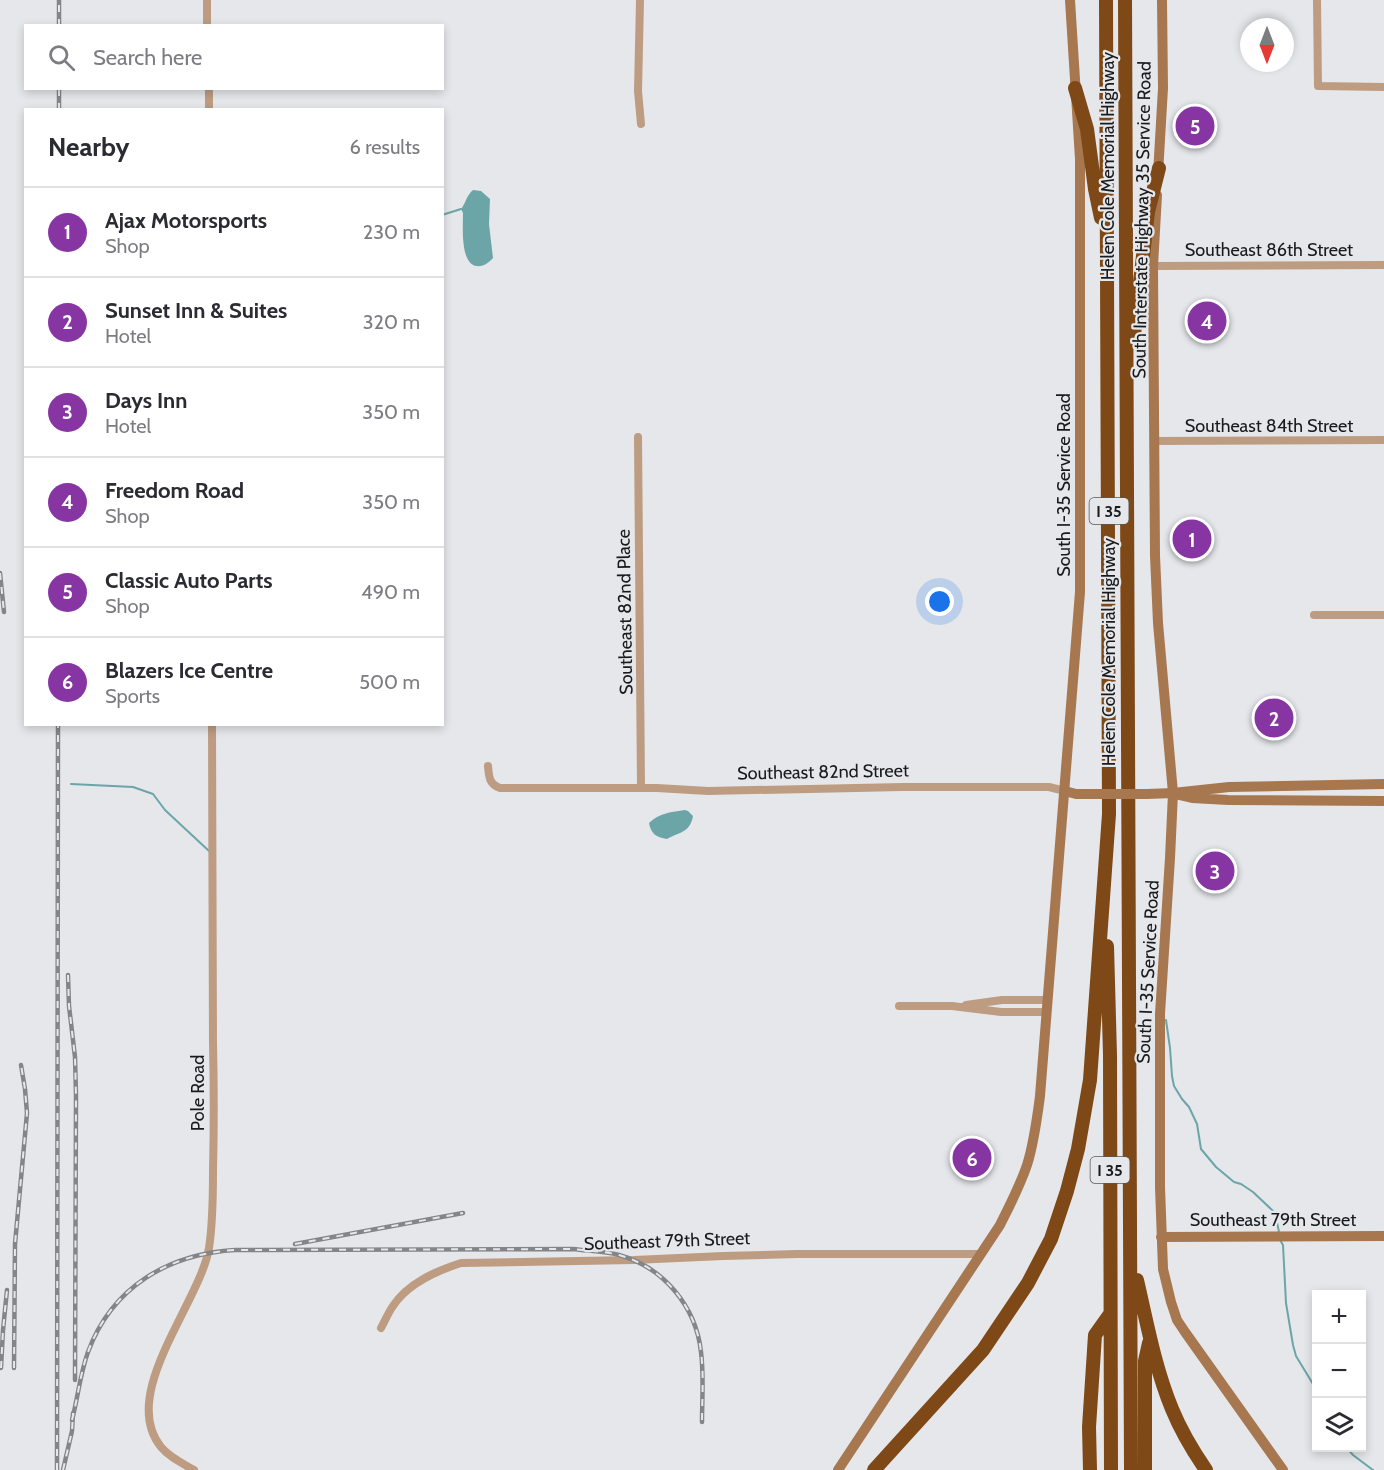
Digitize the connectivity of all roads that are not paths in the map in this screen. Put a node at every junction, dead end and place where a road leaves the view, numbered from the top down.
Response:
1 (207, 0) edge
2 (640, 0) edge
3 (1070, 0) edge
4 (1106, 0) edge
5 (1125, 0) edge
6 (1162, 0) edge
7 (1317, 0) edge
8 (207, 24) edge
9 (1384, 87) edge
10 (1075, 88) junction
11 (208, 90) edge
12 (209, 108) edge
13 (641, 124) dead end
14 (1159, 168) junction
15 (1107, 249) junction
16 (1384, 265) edge
17 (1154, 266) junction
18 (1126, 397) junction
19 (638, 437) dead end
20 (1384, 440) edge
21 (1154, 441) junction
22 (1314, 615) dead end
23 (1384, 615) edge
24 (212, 726) edge
25 (488, 766) dead end
26 (1384, 784) edge
27 (641, 788) junction
28 (1065, 791) junction
29 (1173, 793) junction
30 (1384, 801) edge
31 (1105, 869) junction
32 (899, 1006) dead end
33 (1047, 1006) junction
34 (1384, 1236) edge
35 (1161, 1237) junction
36 (981, 1254) junction
37 (1131, 1257) junction
38 (1110, 1314) junction
39 (381, 1328) dead end
40 (1150, 1337) junction
41 (194, 1470) edge
42 (838, 1470) edge
43 (874, 1470) edge
44 (1090, 1470) edge
45 (1111, 1470) edge
46 (1131, 1470) edge
47 (1145, 1470) edge
48 (1206, 1470) edge
49 (1283, 1470) edge

1 - 8 street
2 - 13 street
3 - 10 main road
4 - 15 highway, Helen Cole Memorial Highway / I 35
5 - 18 highway, Helen Cole Memorial Highway / I 35
6 - 14 main road, South Interstate Highway 35 Service Road
7 - 9 street
10 - 15 highway
10 - 28 main road, South I-35 Service Road
11 - 12 street
14 - 17 main road, South Interstate Highway 35 Service Road
14 - 18 highway
15 - 31 highway, Helen Cole Memorial Highway / I 35
16 - 17 street, Southeast 86th Street
17 - 21 main road, South Interstate Highway 35 Service Road
18 - 37 highway, Helen Cole Memorial Highway / I 35
19 - 27 street, Southeast 82nd Place
20 - 21 street, Southeast 84th Street
21 - 29 main road, South I-35 Service Road
22 - 23 street
24 - 41 street, Pole Road
25 - 27 street, Southeast 82nd Street
26 - 29 main road, Southeast 82nd Street
27 - 28 street, Southeast 82nd Street
28 - 29 main road, Southeast 82nd Street, bridge
28 - 33 main road, South I-35 Service Road
29 - 30 main road, Southeast 82nd Street
29 - 35 main road, South I-35 Service Road
31 - 38 highway, I 35
31 - 43 highway
32 - 33 street
33 - 36 main road, South I-35 Service Road
34 - 35 main road, Southeast 79th Street
35 - 49 main road, South I-35 Service Road
36 - 39 street, Southeast 79th Street
36 - 42 main road
37 - 40 highway
37 - 46 highway, I 35
38 - 44 highway
38 - 45 highway, I 35
40 - 47 highway
40 - 48 highway

